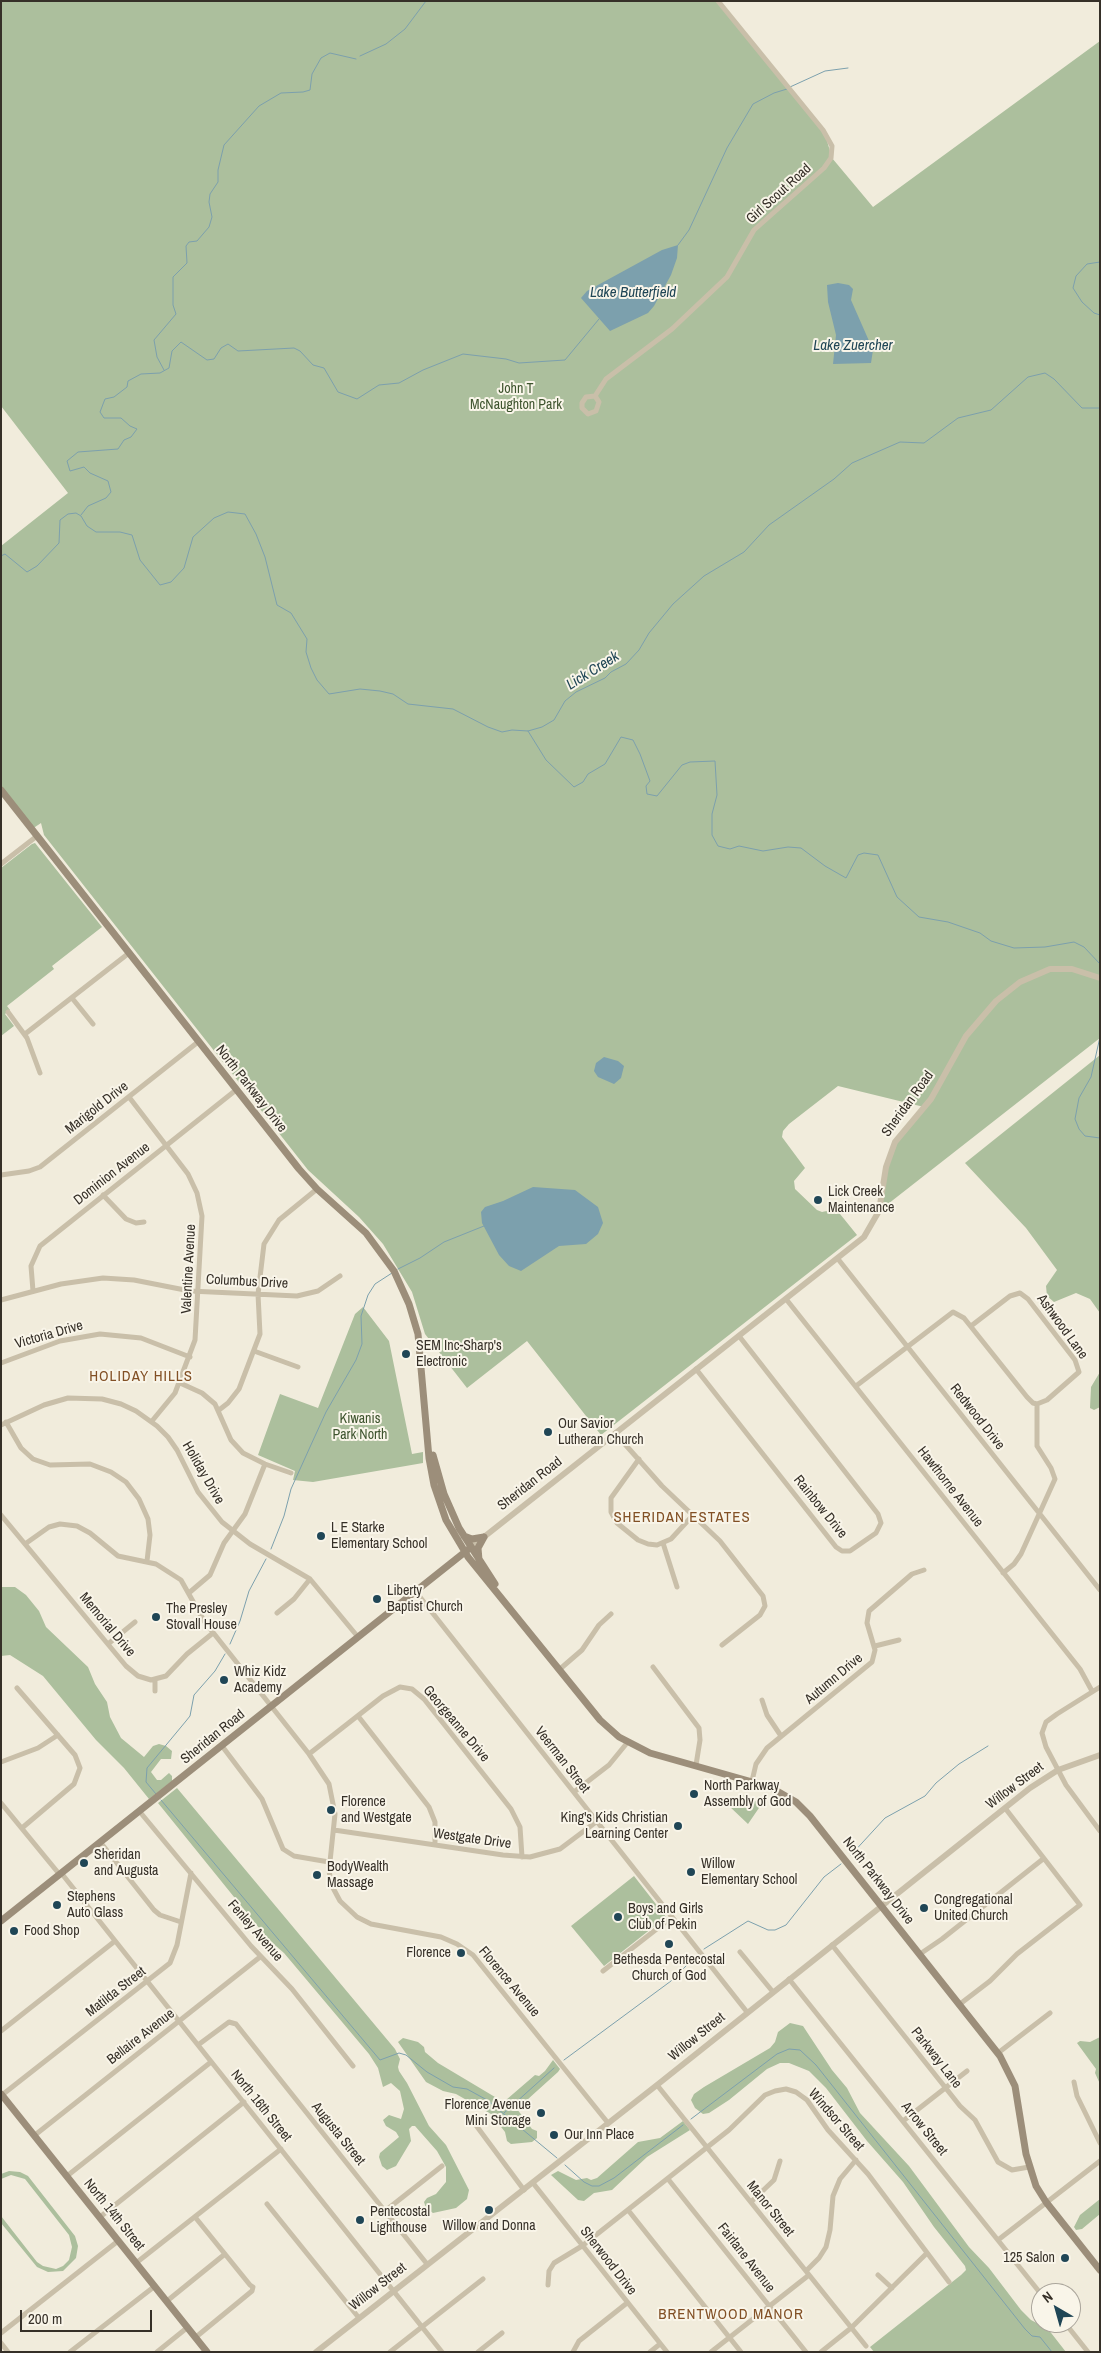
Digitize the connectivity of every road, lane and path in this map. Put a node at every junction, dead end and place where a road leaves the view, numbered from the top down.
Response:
1 (718, 1) edge
2 (595, 396) dead end
3 (1, 790) edge
4 (37, 836) junction
5 (1, 864) edge
6 (129, 953) junction
7 (1100, 978) edge
8 (72, 998) junction
9 (8, 1012) dead end
10 (93, 1024) dead end
11 (25, 1034) junction
12 (198, 1042) junction
13 (40, 1073) dead end
14 (236, 1090) junction
15 (129, 1097) junction
16 (166, 1145) junction
17 (1, 1175) edge
18 (317, 1189) junction
19 (103, 1195) junction
20 (144, 1222) dead end
21 (838, 1259) junction
22 (340, 1276) dead end
23 (33, 1291) junction
24 (199, 1291) junction
25 (258, 1294) junction
26 (786, 1299) junction
27 (1, 1300) edge
28 (971, 1326) junction
29 (739, 1336) junction
30 (907, 1346) junction
31 (254, 1350) junction
32 (190, 1357) junction
33 (1, 1363) edge
34 (298, 1367) dead end
35 (696, 1370) junction
36 (180, 1383) junction
37 (856, 1386) junction
38 (1037, 1404) junction
39 (219, 1410) junction
40 (152, 1421) junction
41 (4, 1424) edge
42 (615, 1433) junction
43 (639, 1459) junction
44 (265, 1464) junction
45 (291, 1473) dead end
46 (694, 1514) junction
47 (1040, 1514) junction
48 (1, 1515) edge
49 (232, 1531) junction
50 (459, 1536) junction
51 (484, 1537) junction
52 (663, 1543) junction
53 (25, 1544) junction
54 (467, 1550) junction
55 (147, 1561) junction
56 (451, 1563) junction
57 (476, 1563) junction
58 (924, 1570) dead end
59 (1003, 1572) junction
60 (310, 1579) junction
61 (677, 1587) dead end
62 (1100, 1590) edge
63 (190, 1592) junction
64 (416, 1592) junction
65 (278, 1614) dead end
66 (611, 1614) dead end
67 (135, 1622) dead end
68 (213, 1633) junction
69 (358, 1637) junction
70 (898, 1640) dead end
71 (108, 1644) junction
72 (722, 1645) dead end
73 (875, 1646) junction
74 (653, 1667) dead end
75 (560, 1669) junction
76 (155, 1680) junction
77 (406, 1680) dead end
78 (405, 1687) junction
79 (1100, 1687) edge
80 (17, 1688) dead end
81 (155, 1691) dead end
82 (1092, 1691) junction
83 (762, 1700) dead end
84 (271, 1706) junction
85 (358, 1716) junction
86 (58, 1734) junction
87 (781, 1736) junction
88 (627, 1742) junction
89 (222, 1746) junction
90 (309, 1754) junction
91 (1100, 1755) edge
92 (1, 1762) edge
93 (696, 1766) junction
94 (1058, 1770) junction
95 (752, 1780) junction
96 (574, 1792) junction
97 (1, 1803) edge
98 (1005, 1808) junction
99 (4, 1810) edge
100 (140, 1812) junction
101 (596, 1822) junction
102 (1098, 1824) edge
103 (22, 1828) junction
104 (334, 1830) junction
105 (1100, 1831) edge
106 (101, 1843) junction
107 (435, 1845) junction
108 (522, 1857) junction
109 (1043, 1859) junction
110 (329, 1862) junction
111 (191, 1873) junction
112 (61, 1875) junction
113 (882, 1905) junction
114 (672, 1917) junction
115 (1, 1921) edge
116 (181, 1922) junction
117 (115, 1941) junction
118 (832, 1945) junction
119 (740, 1952) dead end
120 (920, 1954) junction
121 (260, 1957) junction
122 (604, 1971) dead end
123 (789, 1979) junction
124 (147, 1981) junction
125 (772, 1992) junction
126 (960, 2004) junction
127 (747, 2012) junction
128 (1050, 2013) dead end
129 (179, 2021) junction
130 (1, 2032) edge
131 (198, 2045) junction
132 (998, 2053) junction
133 (211, 2062) junction
134 (353, 2066) dead end
135 (967, 2070) dead end
136 (1074, 2082) dead end
137 (658, 2085) junction
138 (945, 2087) junction
139 (2, 2094) edge
140 (244, 2102) junction
141 (903, 2121) junction
142 (608, 2123) junction
143 (475, 2124) dead end
144 (35, 2135) junction
145 (1100, 2143) edge
146 (707, 2147) junction
147 (281, 2149) junction
148 (856, 2160) junction
149 (780, 2161) dead end
150 (1100, 2161) edge
151 (442, 2166) dead end
152 (1029, 2167) junction
153 (67, 2176) junction
154 (668, 2179) junction
155 (533, 2183) junction
156 (524, 2190) junction
157 (751, 2202) junction
158 (1046, 2202) junction
159 (266, 2204) dead end
160 (628, 2210) junction
161 (385, 2211) junction
162 (100, 2217) junction
163 (195, 2217) junction
164 (998, 2240) junction
165 (118, 2241) junction
166 (582, 2246) junction
167 (926, 2253) junction
168 (225, 2254) junction
169 (136, 2263) junction
170 (427, 2264) junction
171 (1100, 2270) edge
172 (808, 2273) junction
173 (878, 2275) dead end
174 (483, 2279) dead end
175 (949, 2282) dead end
176 (1032, 2283) edge
177 (548, 2285) dead end
178 (155, 2286) junction
179 (892, 2288) junction
180 (393, 2290) junction
181 (167, 2301) junction
182 (627, 2303) junction
183 (770, 2306) junction
184 (359, 2318) junction
185 (422, 2326) junction
186 (188, 2327) junction
187 (851, 2328) junction
188 (1, 2333) edge
189 (502, 2333) dead end
190 (1073, 2333) edge
191 (196, 2337) junction
192 (729, 2337) junction
193 (1, 2343) edge
194 (660, 2344) junction
195 (866, 2346) dead end
196 (318, 2351) edge
197 (8, 2352) edge
198 (70, 2352) edge
199 (157, 2352) edge
200 (207, 2352) edge
201 (390, 2352) edge
202 (442, 2352) edge
203 (478, 2352) edge
204 (573, 2352) edge
205 (650, 2352) edge
206 (666, 2352) edge
207 (711, 2352) edge
208 (741, 2352) edge
209 (806, 2352) edge
210 (821, 2352) edge
211 (1088, 2352) edge

1 - 2 street, Girl Scout Road
3 - 4 main road, North Parkway Drive
4 - 5 street
4 - 6 main road, North Parkway Drive
6 - 8 street
6 - 12 main road, North Parkway Drive
7 - 21 street, Sheridan Road
8 - 10 street
8 - 11 street
9 - 11 street
11 - 13 street
12 - 14 main road, North Parkway Drive
12 - 15 street, Marigold Drive
14 - 16 street, Dominion Avenue
14 - 18 main road, North Parkway Drive
15 - 16 street, Valentine Avenue
15 - 17 street, Marigold Drive
16 - 19 street, Dominion Avenue
16 - 24 street, Valentine Avenue
18 - 25 street
18 - 50 main road, North Parkway Drive
19 - 20 street
19 - 23 street, Dominion Avenue
21 - 26 street, Sheridan Road
21 - 30 street, Redwood Drive
22 - 25 street, Columbus Drive
23 - 24 street, Columbus Drive
23 - 27 street, Columbus Drive
24 - 25 street, Columbus Drive
24 - 32 street, Valentine Avenue
25 - 31 street
26 - 29 street, Sheridan Road
26 - 37 street, Hawthorne Avenue
28 - 30 street
28 - 38 street
28 - 38 street, Ashwood Lane
29 - 35 street, Sheridan Road
29 - 35 street, Rainbow Drive
30 - 37 street
30 - 47 street, Redwood Drive
31 - 34 street
31 - 39 street
32 - 33 street, Victoria Drive
32 - 36 street, Valentine Avenue
35 - 42 street, Sheridan Road
36 - 39 street
36 - 40 street, Valentine Avenue
37 - 59 street, Hawthorne Avenue
38 - 47 street
39 - 44 street
40 - 41 street, Holiday Drive
40 - 49 street, Holiday Drive
41 - 55 street
42 - 43 street
42 - 51 street, Sheridan Road
43 - 46 street
43 - 52 street
44 - 45 street
44 - 49 street
46 - 52 street
46 - 72 street
47 - 59 street
47 - 62 street, Redwood Drive
48 - 53 street, Memorial Drive
49 - 60 street, Holiday Drive
49 - 63 street
50 - 51 main road
50 - 54 main road, North Parkway Drive
50 - 56 main road
51 - 54 street, Sheridan Road
51 - 57 main road
52 - 61 street
53 - 55 street, Florence Avenue
53 - 71 street, Memorial Drive
54 - 56 main road, Sheridan Road
54 - 57 main road, North Parkway Drive
55 - 63 street, Florence Avenue
56 - 57 main road
56 - 64 main road, Sheridan Road
57 - 75 main road, North Parkway Drive
58 - 73 street, Autumn Drive
59 - 82 street, Hawthorne Avenue
60 - 65 street
60 - 69 street, Holiday Drive
63 - 68 street, Florence Avenue
64 - 69 main road, Sheridan Road
64 - 96 street, Veerman Street
66 - 75 street
67 - 71 street
68 - 76 street
68 - 84 street, Florence Avenue
69 - 84 main road, Sheridan Road
70 - 73 street
71 - 76 street, Memorial Drive
73 - 87 street, Autumn Drive
74 - 93 street
75 - 88 main road, North Parkway Drive
76 - 81 street
77 - 78 street
78 - 85 street, Georgeanne Drive
78 - 108 street, Georgeanne Drive
79 - 82 street
80 - 86 street
82 - 94 street
83 - 87 street
84 - 89 main road, Sheridan Road
84 - 90 street, Florence Avenue
85 - 90 street, Georgeanne Drive
85 - 107 street
86 - 92 street
86 - 103 street
87 - 95 street, Autumn Drive
88 - 93 main road, North Parkway Drive
88 - 96 street
89 - 100 main road, Sheridan Road
89 - 110 street
90 - 104 street, Florence Avenue
91 - 94 street, Willow Street
93 - 95 main road, North Parkway Drive
94 - 98 street, Willow Street
94 - 102 street
95 - 113 main road, North Parkway Drive
96 - 101 street, Veerman Street
97 - 99 street, North 16th Street
98 - 109 street
98 - 113 street, Willow Street
99 - 103 street, North 16th Street
100 - 106 main road, Sheridan Road
100 - 111 street, Fenley Avenue
101 - 108 street, Westgate Drive
101 - 114 street, Veerman Street
102 - 105 street
103 - 112 street, North 16th Street
104 - 107 street, Westgate Drive
104 - 110 street, Florence Avenue
106 - 112 main road, Sheridan Road
106 - 116 street
107 - 108 street, Westgate Drive
109 - 120 street
109 - 126 street
110 - 142 street, Florence Avenue
111 - 116 street, Matilda Street
111 - 121 street, Fenley Avenue
112 - 115 main road, Sheridan Road
112 - 117 street, North 16th Street
113 - 118 street, Willow Street
113 - 120 main road, North Parkway Drive
114 - 122 street
114 - 127 street, Veerman Street
116 - 124 street, Matilda Street
117 - 124 street, North 16th Street
117 - 130 street
118 - 123 street, Willow Street
118 - 138 street, Parkway Lane
119 - 125 street
120 - 126 main road, North Parkway Drive
121 - 129 street, Bellaire Avenue
121 - 134 street, Fenley Avenue
123 - 125 street, Willow Street
123 - 141 street, Arrow Street
124 - 129 street, North 16th Street
124 - 139 street, Matilda Street
125 - 127 street, Willow Street
126 - 132 main road, North Parkway Drive
127 - 137 street, Willow Street
128 - 132 street
129 - 131 street, North 16th Street
129 - 144 street, Bellaire Avenue
131 - 133 street, North 16th Street
131 - 161 street, Augusta Street
132 - 152 main road, North Parkway Drive
133 - 140 street, North 16th Street
133 - 153 street
135 - 138 street
136 - 145 street
137 - 142 street, Willow Street
137 - 146 street, Manor Street
138 - 141 street
138 - 152 street, Parkway Lane
139 - 144 main road, North 14th Street
140 - 147 street, North 16th Street
140 - 162 street
141 - 164 street, Arrow Street
142 - 155 street, Willow Street
143 - 156 street
144 - 153 main road, North 14th Street
146 - 148 street, Windsor Street
146 - 154 street, Windsor Street
146 - 157 street, Manor Street
147 - 163 street
147 - 180 street, North 16th Street
148 - 167 street, Windsor Street
148 - 172 street
149 - 157 street
150 - 158 street
151 - 161 street
152 - 158 main road, North Parkway Drive
153 - 162 main road, North 14th Street
154 - 160 street, Windsor Street
154 - 183 street, Fairlane Avenue
155 - 156 street, Willow Street
155 - 166 street, Sherwood Drive
156 - 170 street, Willow Street
157 - 172 street, Manor Street
158 - 164 street
158 - 171 main road, North Parkway Drive
159 - 184 street
160 - 166 street, Windsor Street
160 - 192 street
161 - 170 street, Augusta Street
162 - 165 main road, North 14th Street
163 - 168 street
163 - 169 street
164 - 176 street, Arrow Street
165 - 169 main road, North 14th Street
165 - 188 street
166 - 177 street, Windsor Street
166 - 182 street, Sherwood Drive
167 - 175 street, Windsor Street
167 - 179 street
168 - 181 street
168 - 191 street
169 - 178 main road, North 14th Street
170 - 180 street, Willow Street
172 - 183 street
172 - 187 street, Manor Street
173 - 179 street
174 - 185 street
178 - 181 main road, North 14th Street
178 - 198 street
179 - 187 street
180 - 184 street, Willow Street
180 - 185 street, North 16th Street
181 - 186 main road, North 14th Street
182 - 194 street, Sherwood Drive
182 - 204 street
183 - 192 street
183 - 209 street, Fairlane Avenue
184 - 196 street, Willow Street
185 - 201 street
185 - 202 street, North 16th Street
186 - 191 main road, North 14th Street
186 - 199 street
187 - 195 street, Manor Street
187 - 210 street
189 - 203 street
190 - 211 street
191 - 200 main road, North 14th Street
192 - 207 street
192 - 208 street
193 - 197 street
194 - 205 street
194 - 206 street, Sherwood Drive

